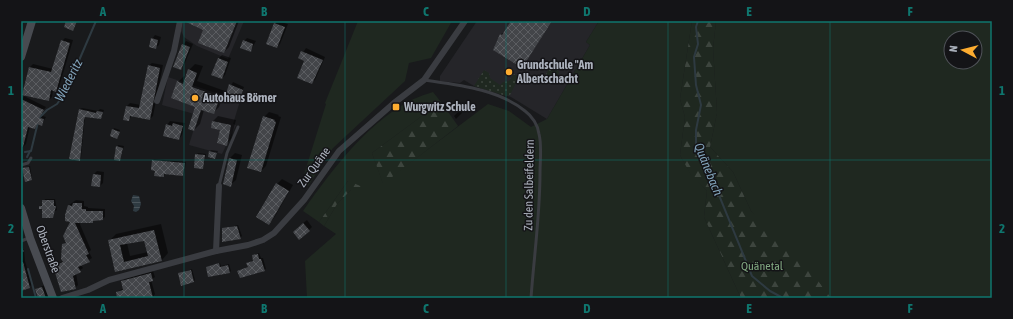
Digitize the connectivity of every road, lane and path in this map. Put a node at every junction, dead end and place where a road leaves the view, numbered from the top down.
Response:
1 (32, 21) edge
2 (180, 21) edge
3 (465, 21) edge
4 (21, 57) edge
5 (424, 80) junction
6 (157, 101) dead end
7 (238, 127) dead end
8 (31, 158) dead end
9 (21, 165) edge
10 (219, 186) joint
11 (21, 211) edge
12 (30, 238) junction
13 (21, 241) edge
14 (216, 252) junction
15 (53, 298) edge
16 (62, 298) edge
17 (531, 298) edge

1 - 4 street
2 - 6 street
3 - 5 street, Zur Quäne
5 - 14 street, Zur Quäne
5 - 17 lane, Zu den Salbeifeldern
7 - 10 lane
8 - 9 lane
10 - 14 street
11 - 12 street, Oberstraße
12 - 13 lane
12 - 15 street, Oberstraße
14 - 16 street, Zur Quäne

